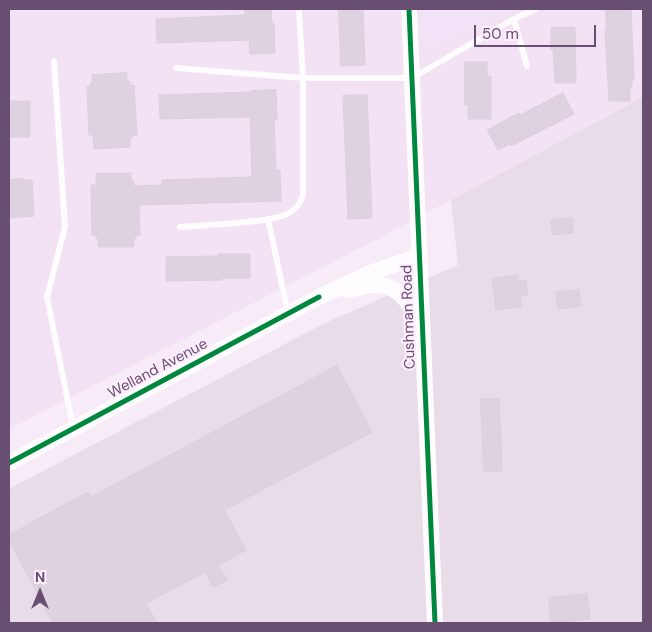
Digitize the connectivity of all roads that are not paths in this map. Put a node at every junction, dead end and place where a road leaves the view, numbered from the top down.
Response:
1 (299, 9) edge
2 (409, 9) edge
3 (536, 9) edge
4 (514, 19) junction
5 (54, 60) dead end
6 (527, 66) dead end
7 (176, 68) dead end
8 (303, 78) junction
9 (412, 78) junction
10 (268, 219) junction
11 (180, 227) dead end
12 (419, 256) junction
13 (319, 297) junction
14 (288, 314) junction
15 (424, 356) junction
16 (73, 427) junction
17 (9, 463) edge
18 (435, 623) edge

1 - 8 lane
2 - 9 street, Cushman Road
3 - 4 lane
4 - 6 lane
4 - 9 lane
5 - 16 lane
7 - 8 lane
8 - 9 lane
8 - 10 lane
9 - 12 street, Cushman Road
10 - 11 lane
10 - 14 lane
12 - 13 street, Welland Avenue
12 - 15 street, Cushman Road
13 - 14 street, Welland Avenue
13 - 15 street
14 - 16 street, Welland Avenue
15 - 18 street, Cushman Road
16 - 17 street, Welland Avenue

